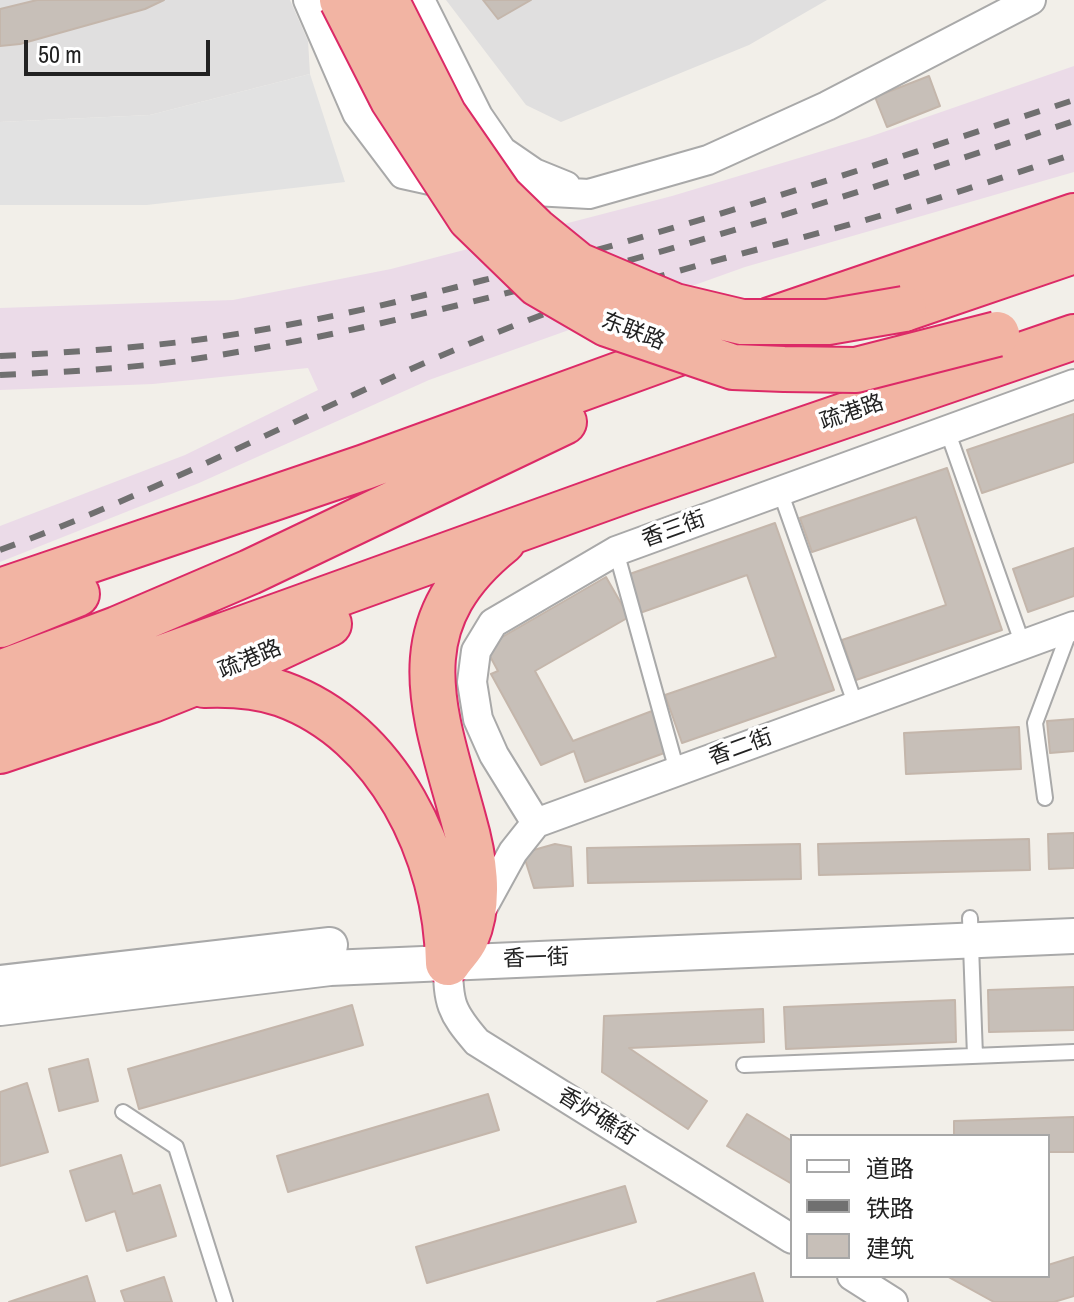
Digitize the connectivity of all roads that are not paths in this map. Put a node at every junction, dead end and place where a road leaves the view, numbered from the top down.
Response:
1 (308, 0) edge
2 (342, 0) edge
3 (386, 0) edge
4 (420, 0) edge
5 (1031, 0) edge
6 (433, 26) junction
7 (342, 77) junction
8 (589, 194) junction
9 (1074, 216) edge
10 (1074, 251) edge
11 (1074, 267) edge
12 (904, 309) junction
13 (797, 310) junction
14 (1074, 310) edge
15 (1074, 337) edge
16 (1074, 384) edge
17 (947, 430) junction
18 (365, 467) junction
19 (780, 491) junction
20 (517, 530) junction
21 (616, 551) junction
22 (0, 591) edge
23 (0, 625) edge
24 (1072, 626) edge
25 (1023, 645) junction
26 (0, 673) edge
27 (171, 692) junction
28 (856, 706) junction
29 (0, 716) edge
30 (0, 751) edge
31 (677, 771) junction
32 (1045, 798) dead end
33 (536, 823) junction
34 (1074, 914) edge
35 (970, 930) junction
36 (1074, 936) edge
37 (454, 947) junction
38 (0, 983) edge
39 (0, 1008) edge
40 (1074, 1052) edge
41 (975, 1056) junction
42 (744, 1065) dead end
43 (123, 1112) dead end
44 (790, 1238) edge
45 (855, 1278) edge
46 (225, 1302) edge
47 (893, 1302) edge

1 - 7 street
2 - 14 highway, 东联路, bridge
3 - 12 highway, 东联路, bridge
4 - 6 street
5 - 8 street
6 - 7 street
6 - 8 street
7 - 8 street
9 - 13 highway
10 - 12 highway
11 - 12 highway, 东联路
13 - 18 highway
13 - 26 highway
15 - 20 highway, 疏港路
16 - 17 street, 香三街
17 - 19 street, 香三街
17 - 25 lane
18 - 22 highway
18 - 23 highway
19 - 21 street, 香三街
19 - 28 lane
20 - 27 highway, 疏港路
20 - 29 highway
20 - 37 highway
21 - 31 lane
21 - 33 street, 香三街
24 - 25 street, 香二街
24 - 32 lane
25 - 28 street, 香二街
27 - 30 highway
27 - 37 highway
28 - 31 street, 香二街
31 - 33 street, 香二街
33 - 37 street
34 - 35 street, 香一街
35 - 36 street, 香一街
35 - 37 street, 香一街
35 - 41 lane
37 - 38 street, 香一街
37 - 39 street, 香一街
37 - 44 street, 香炉礁街
40 - 41 lane
41 - 42 lane
43 - 46 lane
45 - 47 street

